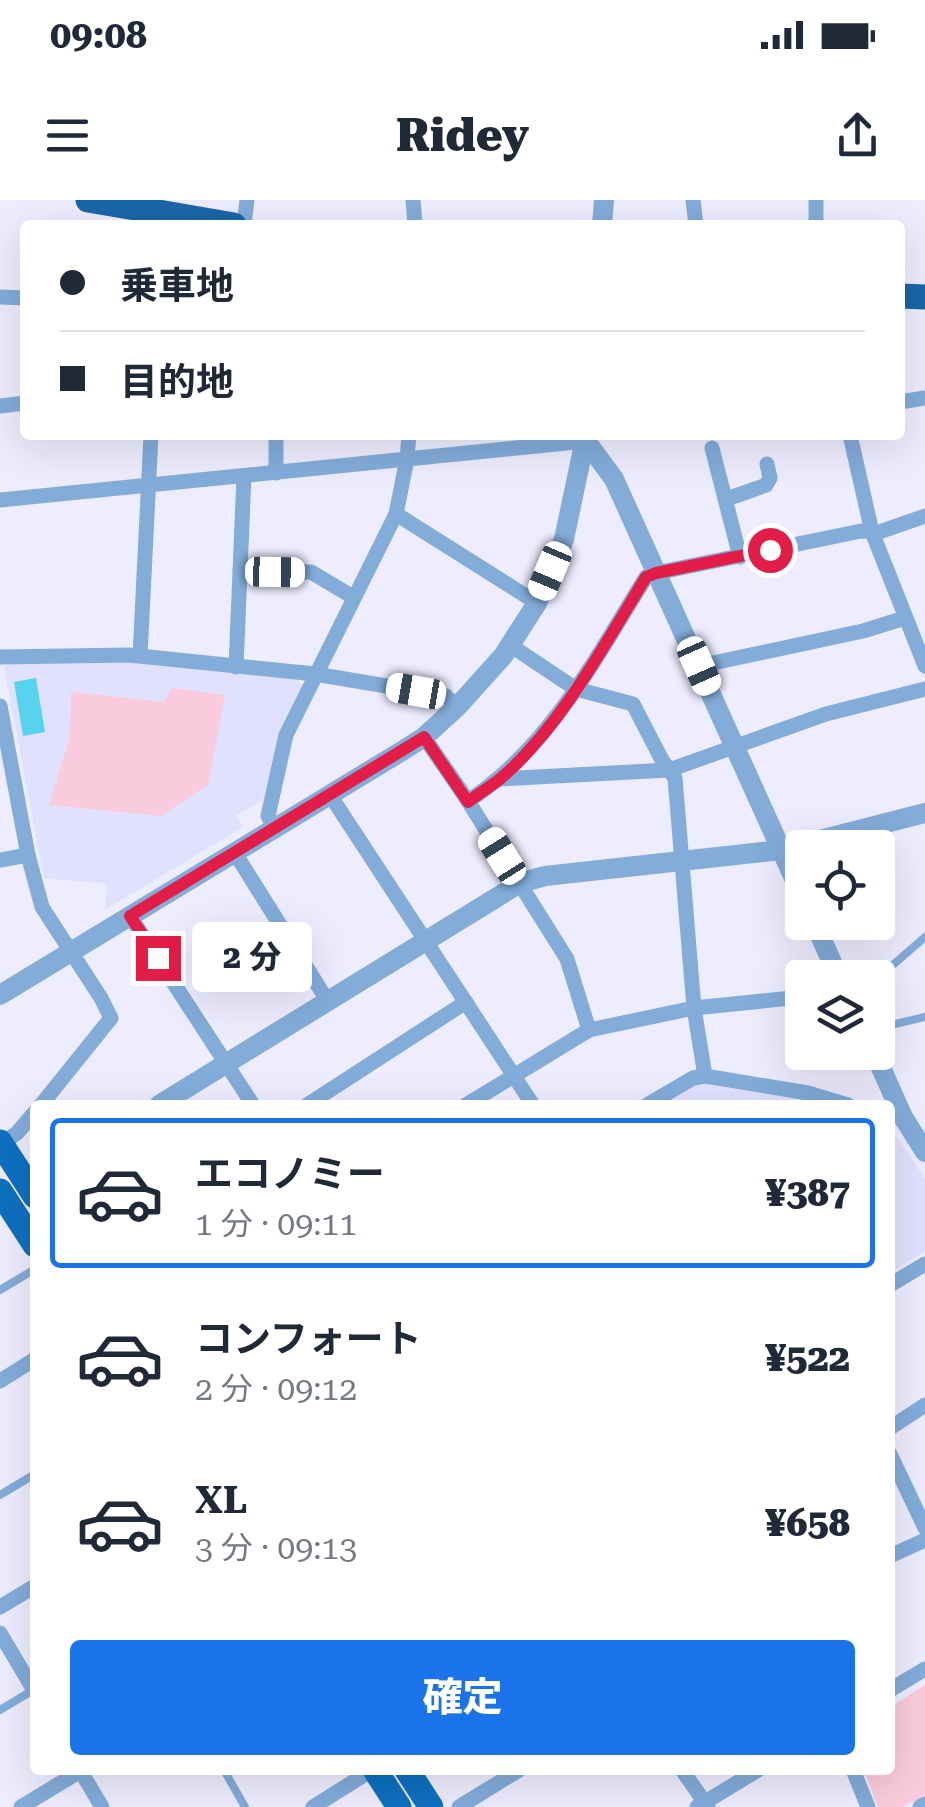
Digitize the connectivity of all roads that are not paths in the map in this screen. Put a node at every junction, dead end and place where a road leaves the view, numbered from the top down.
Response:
1 (88, 200) edge
2 (165, 212) edge
3 (207, 220) edge
4 (151, 440) edge
5 (276, 440) edge
6 (409, 440) edge
7 (570, 440) edge
8 (586, 440) edge
9 (587, 440) edge
10 (851, 440) edge
11 (712, 448) dead end
12 (408, 460) junction
13 (767, 464) dead end
14 (276, 473) junction
15 (239, 476) junction
16 (149, 486) junction
17 (725, 499) junction
18 (0, 500) edge
19 (396, 514) junction
20 (925, 516) edge
21 (872, 532) junction
22 (740, 557) junction
23 (240, 571) junction
24 (656, 573) junction
25 (353, 597) junction
26 (537, 602) junction
27 (905, 618) junction
28 (510, 646) junction
29 (140, 656) junction
30 (0, 657) edge
31 (924, 658) edge
32 (699, 666) junction
33 (236, 667) junction
34 (315, 674) junction
35 (576, 689) junction
36 (925, 690) edge
37 (0, 706) edge
38 (457, 707) junction
39 (424, 737) junction
40 (735, 747) junction
41 (669, 770) junction
42 (500, 780) junction
43 (330, 795) junction
44 (468, 802) junction
45 (925, 812) edge
46 (274, 829) junction
47 (781, 850) junction
48 (235, 853) junction
49 (28, 856) junction
50 (785, 859) edge
51 (0, 860) edge
52 (681, 861) junction
53 (520, 883) junction
54 (130, 916) junction
55 (925, 936) edge
56 (425, 940) junction
57 (71, 952) junction
58 (895, 963) edge
59 (0, 995) edge
60 (785, 999) edge
61 (327, 1000) junction
62 (466, 1002) junction
63 (694, 1008) junction
64 (925, 1017) edge
65 (895, 1024) edge
66 (589, 1030) junction
67 (226, 1064) junction
68 (882, 1070) edge
69 (514, 1076) junction
70 (705, 1076) junction
71 (44, 1100) edge
72 (167, 1100) edge
73 (250, 1100) edge
74 (315, 1100) edge
75 (474, 1100) edge
76 (530, 1100) edge
77 (656, 1100) edge
78 (833, 1100) edge
79 (30, 1118) edge
80 (907, 1122) edge
81 (1, 1143) edge
82 (925, 1152) edge
83 (30, 1183) edge
84 (1, 1194) edge
85 (30, 1237) edge
86 (925, 1264) edge
87 (30, 1272) edge
88 (895, 1283) edge
89 (0, 1290) edge
90 (30, 1362) edge
91 (0, 1381) edge
92 (925, 1405) edge
93 (895, 1425) edge
94 (895, 1465) edge
95 (30, 1477) edge
96 (0, 1495) edge
97 (925, 1528) edge
98 (925, 1540) edge
99 (895, 1554) edge
100 (30, 1589) edge
101 (0, 1607) edge
102 (0, 1633) edge
103 (925, 1669) edge
104 (30, 1683) edge
105 (895, 1687) edge
106 (30, 1692) edge
107 (0, 1710) edge
108 (73, 1775) edge
109 (84, 1775) edge
110 (227, 1775) edge
111 (366, 1775) edge
112 (377, 1775) edge
113 (410, 1775) edge
114 (511, 1775) edge
115 (685, 1775) edge
116 (750, 1775) edge
117 (856, 1775) edge
118 (703, 1805) edge
119 (20, 1807) edge
120 (102, 1807) edge
121 (245, 1807) edge
122 (313, 1807) edge
123 (399, 1807) edge
124 (432, 1807) edge
125 (459, 1807) edge
126 (868, 1807) edge

1 - 2 highway
2 - 3 highway
4 - 16 street
5 - 14 street
6 - 12 street
7 - 12 street
8 - 26 street
9 - 24 street
10 - 21 street
11 - 17 street
12 - 14 street
12 - 19 street
13 - 17 street
14 - 15 street
15 - 16 street
15 - 23 street
16 - 18 street
16 - 29 street
17 - 22 street
19 - 25 street
19 - 26 street
20 - 21 street
21 - 22 street
21 - 27 street
22 - 24 street
23 - 25 street
23 - 33 street
24 - 32 street
24 - 35 street
25 - 34 street
26 - 28 street
27 - 31 street
27 - 32 street
28 - 35 street
28 - 38 street
29 - 30 street
29 - 33 street
32 - 40 street
33 - 34 street
34 - 38 street
34 - 46 street
35 - 41 street
35 - 42 street
36 - 40 street
37 - 49 street
38 - 39 street
39 - 43 street
39 - 44 street
40 - 41 street
40 - 47 street
41 - 42 street
41 - 52 street
42 - 44 street
43 - 46 street
43 - 56 street
44 - 53 street
45 - 47 street
46 - 48 street
47 - 50 street
47 - 52 street
48 - 54 street
48 - 61 street
49 - 51 street
49 - 57 street
52 - 53 street
52 - 63 street
53 - 56 street
53 - 66 street
54 - 57 street
54 - 67 street
55 - 58 lane
56 - 61 street
56 - 62 street
57 - 59 street
57 - 71 street
60 - 63 street
61 - 67 street
62 - 69 street
62 - 74 street
63 - 66 street
63 - 70 street
64 - 65 lane
66 - 69 street
67 - 72 street
67 - 73 street
68 - 80 street
69 - 75 street
69 - 76 street
70 - 77 street
70 - 78 street
79 - 81 street
80 - 82 street
81 - 83 main road
84 - 85 main road
86 - 88 street
87 - 89 lane
90 - 91 street
92 - 93 street
94 - 97 street
95 - 96 lane
98 - 99 street
100 - 101 street
102 - 104 street
103 - 105 street
106 - 107 lane
108 - 119 street
109 - 120 street
110 - 121 lane
111 - 122 street
112 - 123 main road
113 - 124 main road
114 - 125 street
115 - 118 street
116 - 118 street
117 - 126 street

